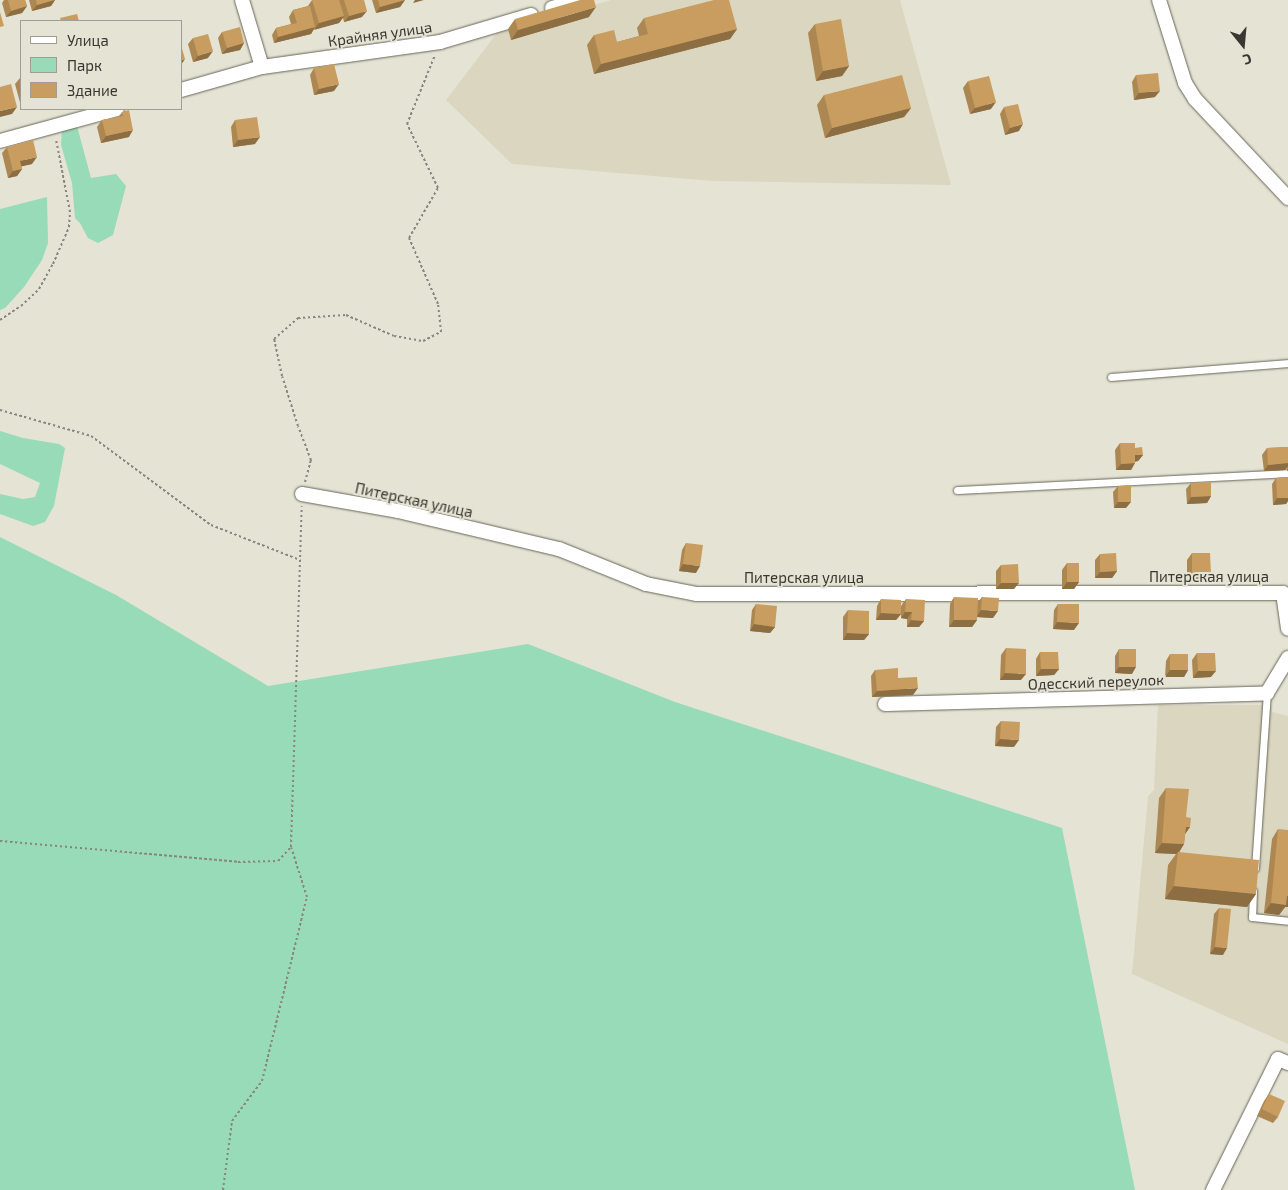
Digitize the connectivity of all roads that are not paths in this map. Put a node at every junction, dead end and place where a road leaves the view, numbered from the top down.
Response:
1 (242, 0) edge
2 (580, 0) edge
3 (1159, 0) edge
4 (262, 67) junction
5 (182, 90) edge
6 (113, 110) edge
7 (0, 141) edge
8 (1288, 198) edge
9 (1288, 363) edge
10 (1111, 377) dead end
11 (1288, 473) edge
12 (957, 490) dead end
13 (302, 494) road end
14 (1288, 629) edge
15 (1288, 658) edge
16 (1267, 693) junction
17 (885, 704) dead end
18 (1288, 921) edge
19 (1288, 1063) edge
20 (1213, 1190) edge

1 - 4 street
2 - 4 street, Крайняя улица
3 - 8 street
4 - 5 street, Крайняя улица
6 - 7 street
9 - 10 lane
11 - 12 lane
13 - 14 street, Питерская улица
15 - 16 street
16 - 17 street, Одесский переулок
16 - 18 lane
19 - 20 street

